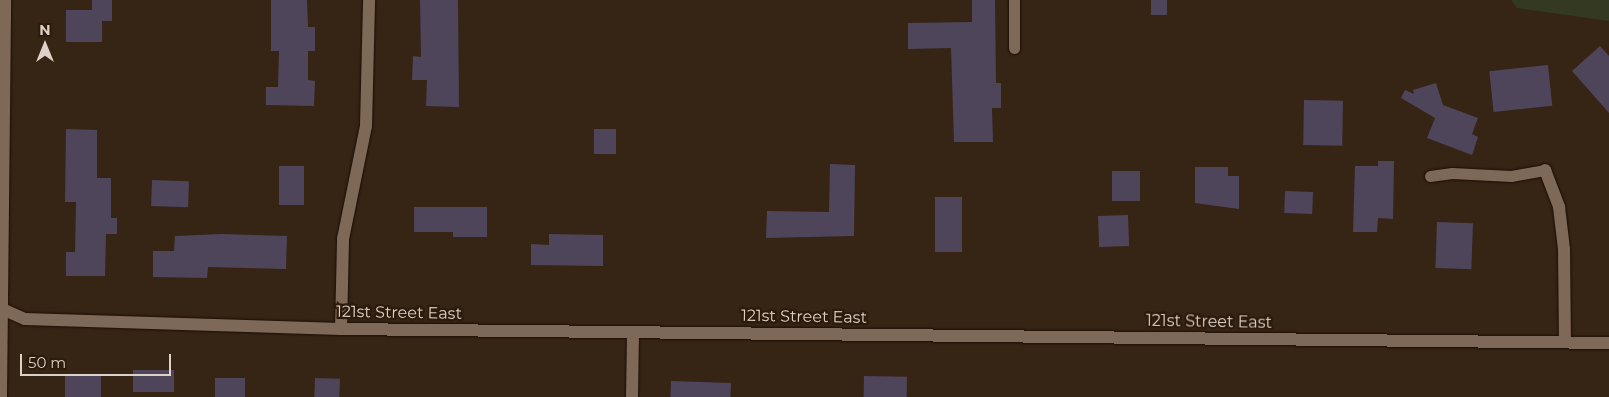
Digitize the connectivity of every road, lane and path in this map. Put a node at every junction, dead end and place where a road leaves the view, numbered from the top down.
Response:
1 (5, 0) edge
2 (368, 0) edge
3 (1014, 0) edge
4 (1014, 48) dead end
5 (2, 65) edge
6 (1545, 170) joint
7 (1430, 176) dead end
8 (0, 308) edge
9 (341, 329) junction
10 (634, 332) junction
11 (1565, 342) junction
12 (1609, 343) edge
13 (2, 397) edge
14 (632, 397) edge

1 - 5 street
2 - 9 street
3 - 4 lane
5 - 8 street
6 - 7 lane
6 - 11 street
8 - 9 street, 121st Street East
8 - 13 street
9 - 10 street, 121st Street East
10 - 11 street, 121st Street East
10 - 14 street
11 - 12 street, 121st Street East

